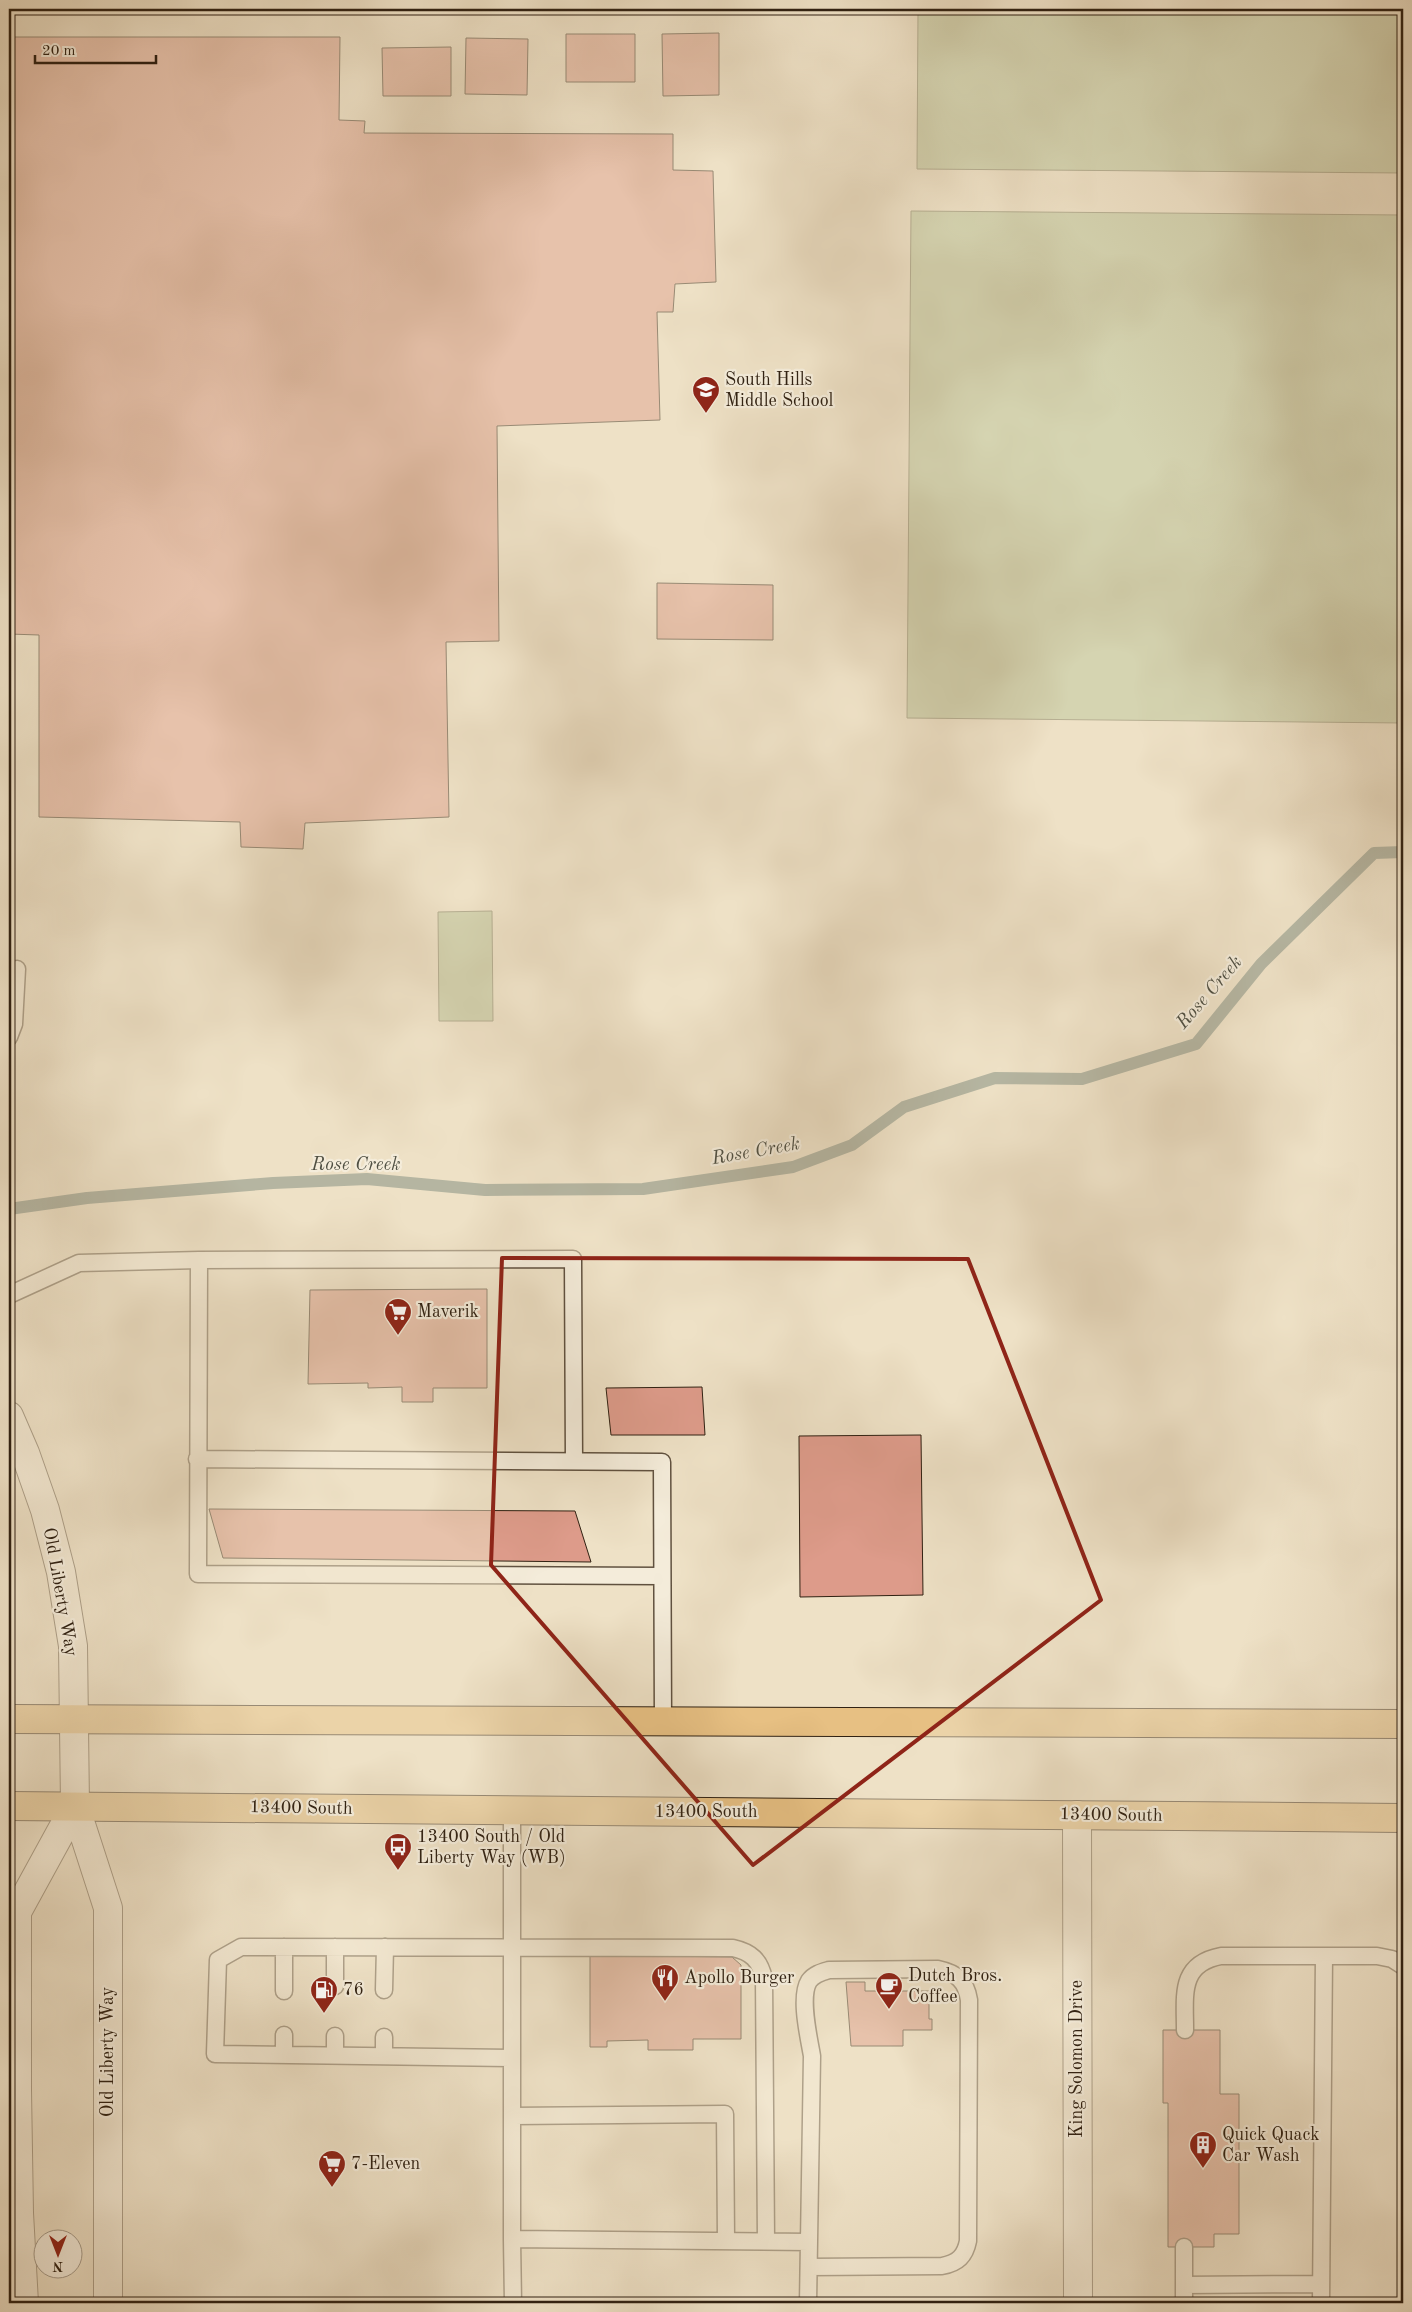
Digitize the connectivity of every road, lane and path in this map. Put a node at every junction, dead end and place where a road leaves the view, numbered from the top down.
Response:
1 (17, 969) dead end
2 (9, 1037) edge
3 (199, 1260) junction
4 (9, 1295) edge
5 (9, 1416) edge
6 (197, 1459) junction
7 (574, 1461) junction
8 (662, 1576) junction
9 (9, 1719) edge
10 (74, 1720) junction
11 (663, 1722) junction
12 (1403, 1724) edge
13 (9, 1806) edge
14 (75, 1806) junction
15 (512, 1810) junction
16 (1076, 1815) junction
17 (1403, 1818) edge
18 (284, 1947) junction
19 (335, 1947) junction
20 (385, 1947) junction
21 (512, 1947) junction
22 (1324, 1956) junction
23 (1403, 1966) edge
24 (334, 1986) dead end
25 (384, 1990) dead end
26 (284, 1991) dead end
27 (1185, 2030) dead end
28 (284, 2035) dead end
29 (334, 2036) dead end
30 (384, 2037) dead end
31 (284, 2055) junction
32 (334, 2055) junction
33 (384, 2055) junction
34 (512, 2058) junction
35 (514, 2116) junction
36 (512, 2239) junction
37 (726, 2240) junction
38 (766, 2241) junction
39 (809, 2242) junction
40 (1184, 2247) dead end
41 (809, 2267) junction
42 (1184, 2284) junction
43 (1321, 2284) junction
44 (24, 2303) edge
45 (108, 2303) edge
46 (513, 2303) edge
47 (808, 2303) edge
48 (1078, 2303) edge
49 (1184, 2303) edge
50 (1321, 2303) edge

1 - 2 lane
3 - 4 lane
3 - 6 lane
3 - 7 lane
5 - 10 street, Old Liberty Way
6 - 7 lane
6 - 8 lane
7 - 8 lane
8 - 11 lane
9 - 10 main road
10 - 11 main road
10 - 14 street, Old Liberty Way
11 - 12 main road
13 - 14 main road, 13400 South
14 - 15 main road, 13400 South
14 - 44 street, Old Liberty Way
14 - 45 street, Old Liberty Way
15 - 16 main road, 13400 South
15 - 21 lane
16 - 17 main road, 13400 South
16 - 48 street, King Solomon Drive
18 - 19 lane
18 - 26 lane
18 - 31 lane
19 - 20 lane
19 - 24 lane
20 - 21 lane
20 - 25 lane
21 - 34 lane
21 - 38 lane
22 - 23 lane
22 - 27 lane
22 - 43 lane
28 - 31 lane
29 - 32 lane
30 - 33 lane
31 - 32 lane
32 - 33 lane
33 - 34 lane
34 - 35 lane
35 - 36 lane
35 - 37 lane
36 - 37 lane
36 - 46 lane
37 - 38 lane
38 - 39 lane
39 - 41 lane
39 - 41 lane
40 - 42 lane
41 - 47 lane
42 - 43 lane
42 - 49 lane
43 - 50 lane

